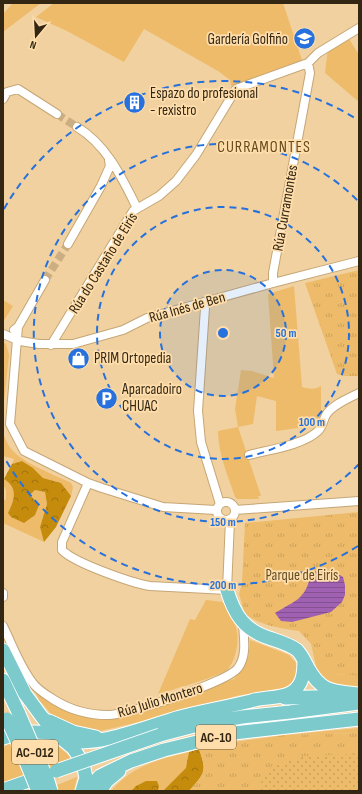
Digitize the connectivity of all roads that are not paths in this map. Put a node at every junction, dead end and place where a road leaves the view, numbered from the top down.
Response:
1 (359, 28) edge
2 (308, 63) junction
3 (3, 99) edge
4 (57, 114) tunnel mouth
5 (77, 127) tunnel mouth
6 (109, 158) junction
7 (137, 208) junction
8 (68, 244) tunnel mouth
9 (359, 261) edge
10 (45, 280) tunnel mouth
11 (273, 283) junction
12 (204, 302) junction
13 (18, 327) junction
14 (5, 335) edge
15 (16, 340) junction
16 (51, 345) junction
17 (359, 393) edge
18 (249, 455) dead end
19 (88, 483) junction
20 (359, 501) edge
21 (218, 507) junction
22 (235, 510) junction
23 (230, 520) junction
24 (227, 590) junction
25 (3, 593) edge
26 (3, 597) edge
27 (243, 624) junction
28 (3, 626) edge
29 (3, 650) edge
30 (304, 660) junction
31 (3, 680) edge
32 (359, 695) edge
33 (359, 703) edge
34 (240, 704) junction
35 (290, 712) junction
36 (359, 714) edge
37 (10, 715) edge
38 (42, 717) junction
39 (359, 719) edge
40 (60, 737) junction
41 (4, 738) edge
42 (106, 739) junction
43 (131, 761) junction
44 (86, 785) edge
45 (3, 790) edge
46 (38, 791) edge
47 (51, 791) edge
48 (79, 791) edge
49 (82, 791) edge
50 (100, 791) edge

1 - 2 street, Rúa do Castaño de Eirís
2 - 7 street, Rúa do Castaño de Eirís
2 - 11 street, Rúa Curramontes
3 - 4 street
5 - 6 street
6 - 7 street
6 - 8 street
7 - 16 street, Rúa do Castaño de Eirís
9 - 11 street, Rúa Inés de Ben
10 - 13 street
11 - 12 street, Rúa Inés de Ben
12 - 16 street, Rúa Inés de Ben
12 - 21 street
13 - 14 street
13 - 15 street
14 - 15 street, Rúa Inés de Ben
15 - 16 street, Rúa Inés de Ben
15 - 19 street
17 - 18 street
19 - 21 street
19 - 24 street
20 - 22 street
21 - 22 street
21 - 23 street
22 - 23 street
23 - 24 street
24 - 27 main road
25 - 26 street
27 - 28 street, Rúa Julio Montero
27 - 30 main road
29 - 38 main road
30 - 32 main road
30 - 34 main road
31 - 37 main road, AC-012
32 - 34 main road, AC-10
33 - 35 main road, AC-10
34 - 42 main road, AC-10
35 - 36 main road, AC-10
35 - 45 main road, AC-10, bridge
37 - 46 main road, AC-012, bridge
37 - 47 main road, AC-012, bridge
38 - 40 main road
38 - 42 main road, AC-10
39 - 43 main road, AC-10
40 - 41 main road
40 - 42 main road, AC-10
40 - 44 main road
43 - 44 main road, AC-10
43 - 50 main road
44 - 48 main road
44 - 49 main road

